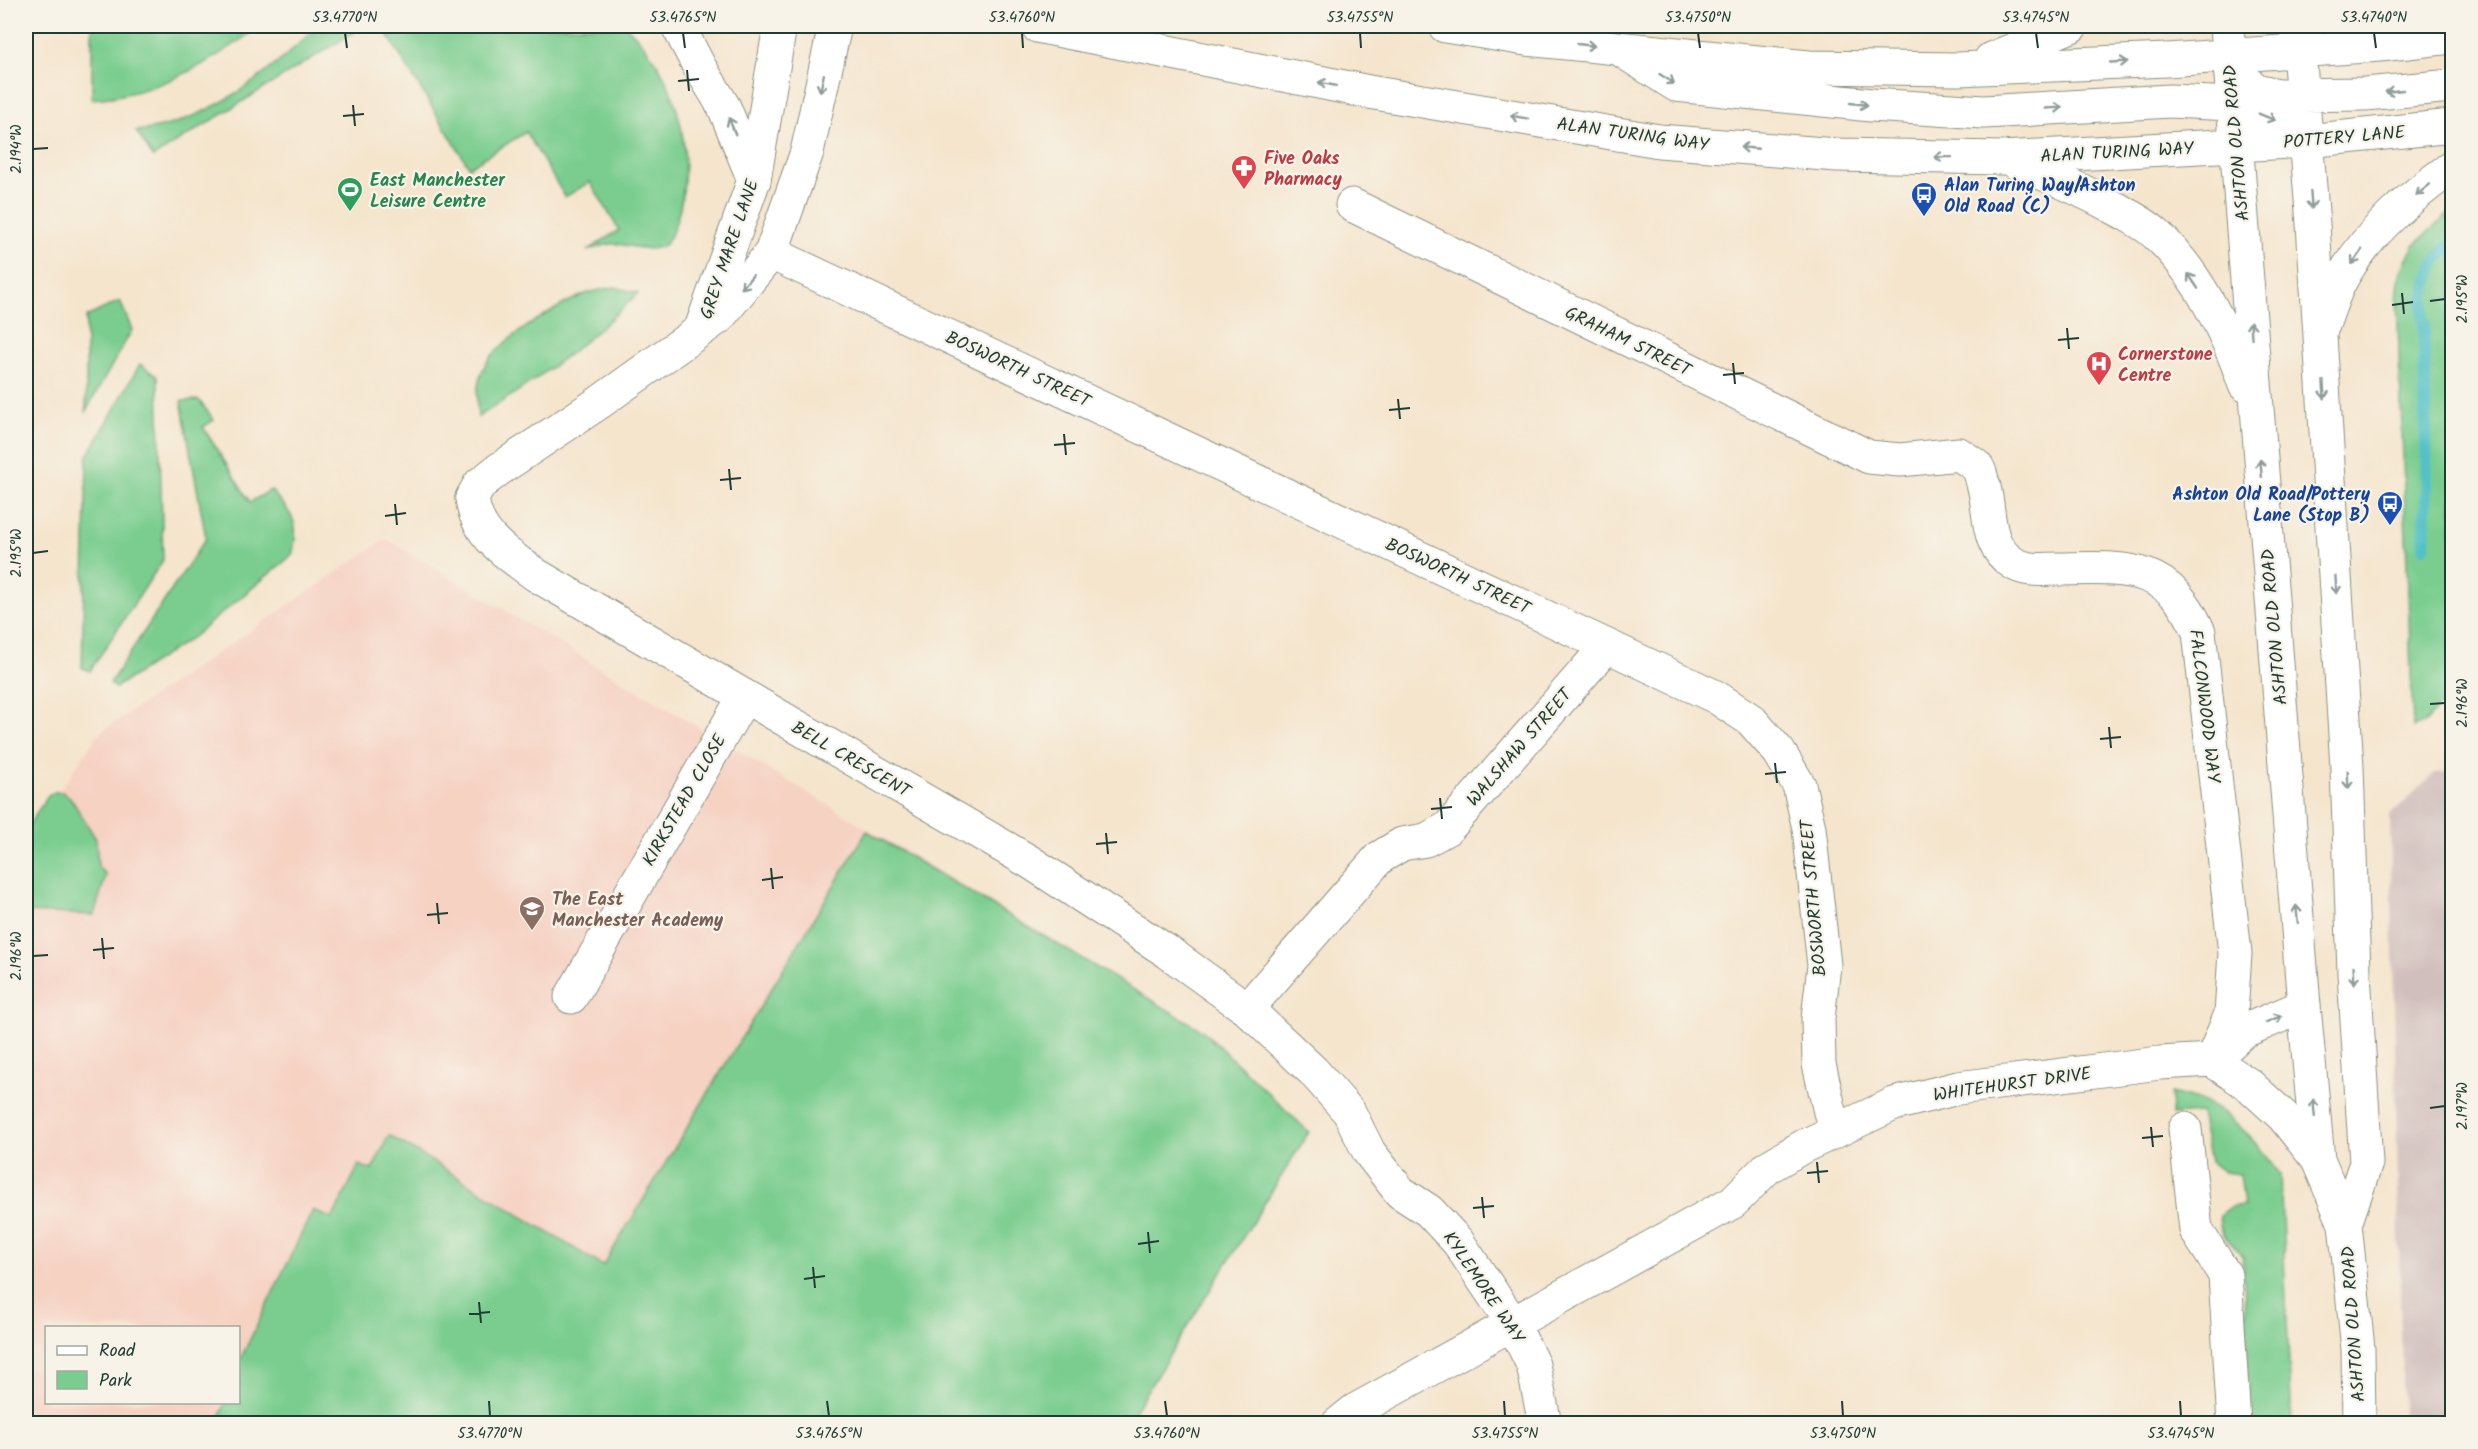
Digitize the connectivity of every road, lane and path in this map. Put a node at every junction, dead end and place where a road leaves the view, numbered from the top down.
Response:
1 (678, 26) edge
2 (780, 26) edge
3 (835, 26) edge
4 (1037, 26) edge
5 (1445, 26) edge
6 (2071, 26) edge
7 (2452, 37) edge
8 (2298, 38) edge
9 (2228, 40) edge
10 (1618, 48) junction
11 (1958, 69) junction
12 (2452, 86) edge
13 (2302, 96) junction
14 (2232, 104) junction
15 (2452, 126) edge
16 (2307, 141) junction
17 (2236, 146) junction
18 (2002, 158) junction
19 (2452, 167) edge
20 (754, 180) junction
21 (1352, 205) dead end
22 (771, 253) junction
23 (700, 330) junction
24 (2320, 332) junction
25 (2258, 430) junction
26 (1909, 459) joint
27 (472, 498) joint
28 (1607, 646) junction
29 (744, 697) junction
30 (571, 997) dead end
31 (2304, 1006) junction
32 (1247, 1009) junction
33 (2212, 1060) junction
34 (1838, 1130) junction
35 (2185, 1130) dead end
36 (2318, 1160) junction
37 (2345, 1224) junction
38 (1513, 1324) junction
39 (1338, 1424) edge
40 (1545, 1424) edge
41 (2234, 1424) edge
42 (2360, 1424) edge

20 -> 1 main road
2 - 20 main road, GREY MARE LANE
3 -> 22 main road, GREY MARE LANE
18 -> 4 main road, ALAN TURING WAY
5 -> 10 main road
6 - 11 main road
7 - 8 main road
8 - 9 main road
8 - 13 main road, ASHTON OLD ROAD
11 -> 9 main road
9 - 13 main road
9 - 14 main road, ASHTON OLD ROAD
10 - 11 main road
10 -> 14 main road
12 -> 13 main road
13 - 16 main road, ASHTON OLD ROAD
14 -> 16 main road
14 - 17 main road, ASHTON OLD ROAD
15 - 16 main road, POTTERY LANE
16 - 17 main road, POTTERY LANE
16 -> 24 main road, ASHTON OLD ROAD
17 - 18 main road, ALAN TURING WAY
25 -> 17 main road, ASHTON OLD ROAD
25 -> 18 main road
19 -> 24 main road
20 - 23 main road, GREY MARE LANE
21 - 26 main road, GRAHAM STREET
22 -> 23 main road, GREY MARE LANE
22 - 28 main road, BOSWORTH STREET
23 - 27 main road, GREY MARE LANE
24 -> 37 main road, ASHTON OLD ROAD
31 -> 25 main road, ASHTON OLD ROAD
26 - 33 main road, FALCONWOOD WAY
27 - 29 main road, BELL CRESCENT
28 - 32 main road, WALSHAW STREET
28 - 34 main road, BOSWORTH STREET
29 - 30 main road, KIRKSTEAD CLOSE
29 - 32 main road, BELL CRESCENT
33 -> 31 main road
36 -> 31 main road, ASHTON OLD ROAD
32 - 38 main road, KYLEMORE WAY
33 - 34 main road, WHITEHURST DRIVE
33 - 36 main road
34 - 38 main road, WHITEHURST DRIVE
35 - 41 main road
36 - 37 main road, ASHTON OLD ROAD
37 - 42 main road, ASHTON OLD ROAD
38 - 39 main road, WHITEHURST DRIVE
38 - 40 main road, KYLEMORE WAY

